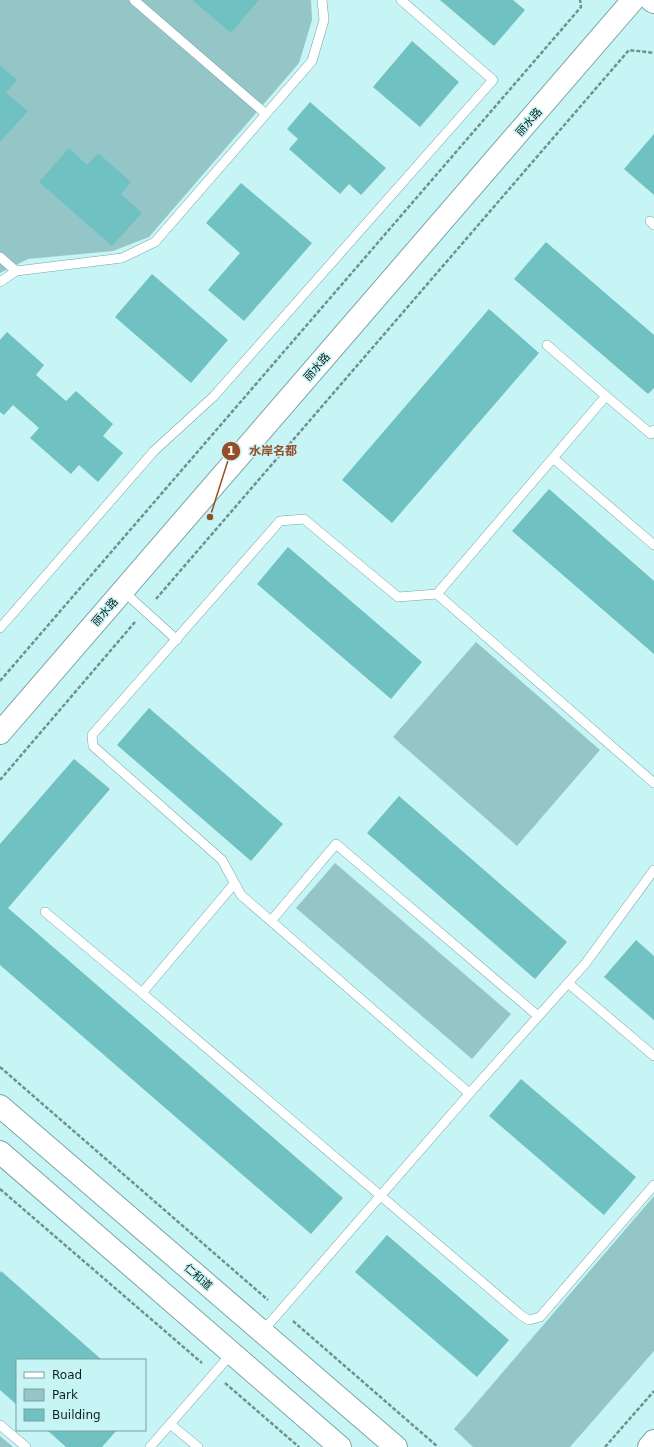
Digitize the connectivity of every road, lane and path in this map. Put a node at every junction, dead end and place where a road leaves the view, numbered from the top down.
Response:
1 (134, 0) edge
2 (322, 0) edge
3 (401, 0) edge
4 (580, 0) edge
5 (633, 0) edge
6 (651, 0) edge
7 (654, 2) edge
8 (654, 53) edge
9 (266, 114) junction
10 (0, 257) edge
11 (16, 271) junction
12 (0, 282) edge
13 (547, 345) dead end
14 (606, 396) junction
15 (654, 430) edge
16 (553, 458) junction
17 (654, 545) edge
18 (123, 591) junction
19 (437, 594) junction
20 (145, 611) junction
21 (0, 628) edge
22 (177, 640) junction
23 (0, 680) edge
24 (0, 733) edge
25 (0, 780) edge
26 (654, 783) edge
27 (654, 870) edge
28 (234, 884) junction
29 (46, 912) dead end
30 (271, 921) junction
31 (568, 983) junction
32 (142, 993) junction
33 (538, 1016) junction
34 (654, 1056) edge
35 (0, 1067) edge
36 (469, 1094) junction
37 (0, 1106) edge
38 (0, 1152) edge
39 (654, 1185) edge
40 (0, 1189) edge
41 (380, 1196) junction
42 (281, 1311) junction
43 (262, 1332) junction
44 (232, 1353) junction
45 (214, 1374) junction
46 (654, 1391) edge
47 (0, 1424) edge
48 (170, 1424) junction
49 (654, 1441) edge
50 (26, 1447) edge
51 (150, 1447) edge
52 (198, 1447) edge
53 (299, 1447) edge
54 (340, 1447) edge
55 (396, 1447) edge
56 (438, 1447) edge
57 (605, 1447) edge
58 (649, 1447) edge

1 - 9 lane
2 - 9 lane
3 - 21 lane
4 - 23 path
5 - 18 main road, 丽水路
6 - 7 main road
8 - 20 path
9 - 11 lane
10 - 11 lane
11 - 12 lane
13 - 14 lane
14 - 15 lane
14 - 16 lane
16 - 17 lane
16 - 19 lane
18 - 20 lane
18 - 24 main road, 丽水路
19 - 22 lane
19 - 26 lane
20 - 22 lane
20 - 25 path
22 - 28 lane
27 - 31 lane
28 - 30 lane
28 - 32 lane
29 - 32 lane
30 - 33 lane
30 - 36 lane
31 - 33 lane
31 - 34 lane
32 - 41 lane
33 - 36 lane
35 - 42 path
36 - 41 lane
37 - 43 main road, 仁和道
38 - 44 main road
39 - 41 lane
40 - 45 path
41 - 42 lane
42 - 43 lane
42 - 56 path
43 - 55 main road, 仁和道
44 - 45 lane
44 - 54 main road
45 - 48 lane
45 - 53 path
46 - 57 path
47 - 50 lane
48 - 51 lane
48 - 52 lane
49 - 58 main road

